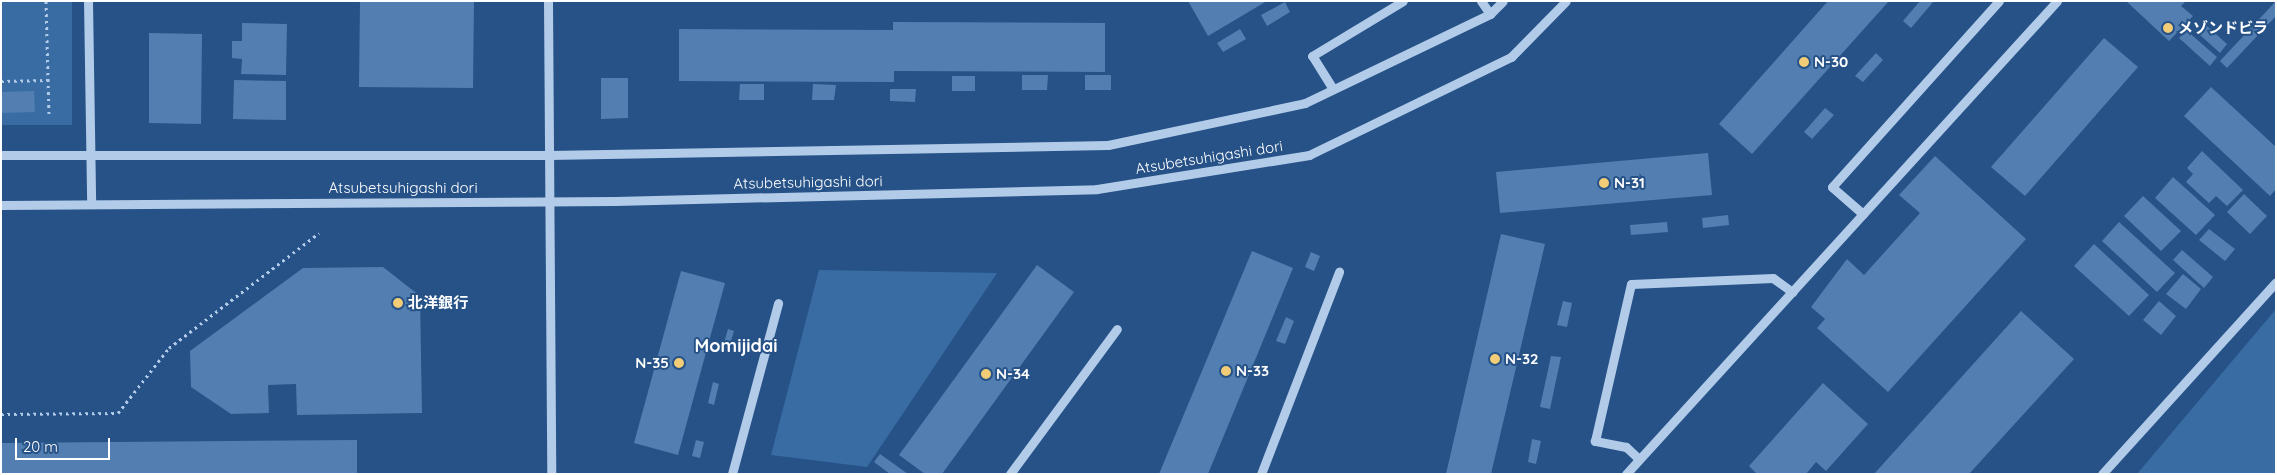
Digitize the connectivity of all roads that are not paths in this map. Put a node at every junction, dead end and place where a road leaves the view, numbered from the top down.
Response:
1 (88, 1) edge
2 (548, 1) edge
3 (1403, 1) edge
4 (1481, 1) edge
5 (1503, 1) edge
6 (1566, 1) edge
7 (2000, 1) edge
8 (2057, 1) edge
9 (1490, 14) junction
10 (1333, 89) junction
11 (90, 154) junction
12 (1, 155) edge
13 (550, 155) junction
14 (551, 201) junction
15 (92, 203) junction
16 (1, 205) edge
17 (1863, 214) junction
18 (1339, 272) dead end
19 (2276, 282) edge
20 (1792, 292) junction
21 (778, 303) dead end
22 (1117, 329) dead end
23 (1639, 459) junction
24 (552, 474) edge
25 (732, 474) edge
26 (1010, 474) edge
27 (1262, 474) edge
28 (1626, 474) edge
29 (2102, 474) edge

1 - 11 street
2 - 13 street
3 - 10 street
4 - 9 street
5 - 9 street, Atsubetsuhigashi dori
6 - 14 street, Atsubetsuhigashi dori
7 - 17 street
8 - 17 street
9 - 10 street, Atsubetsuhigashi dori
10 - 13 street, Atsubetsuhigashi dori
11 - 12 street, Atsubetsuhigashi dori
11 - 13 street, Atsubetsuhigashi dori
11 - 15 street
13 - 14 street
14 - 15 street, Atsubetsuhigashi dori
14 - 24 street
15 - 16 street, Atsubetsuhigashi dori
17 - 20 street
18 - 27 street
19 - 29 street
20 - 23 street
20 - 23 street
21 - 25 street
22 - 26 street
23 - 28 street

